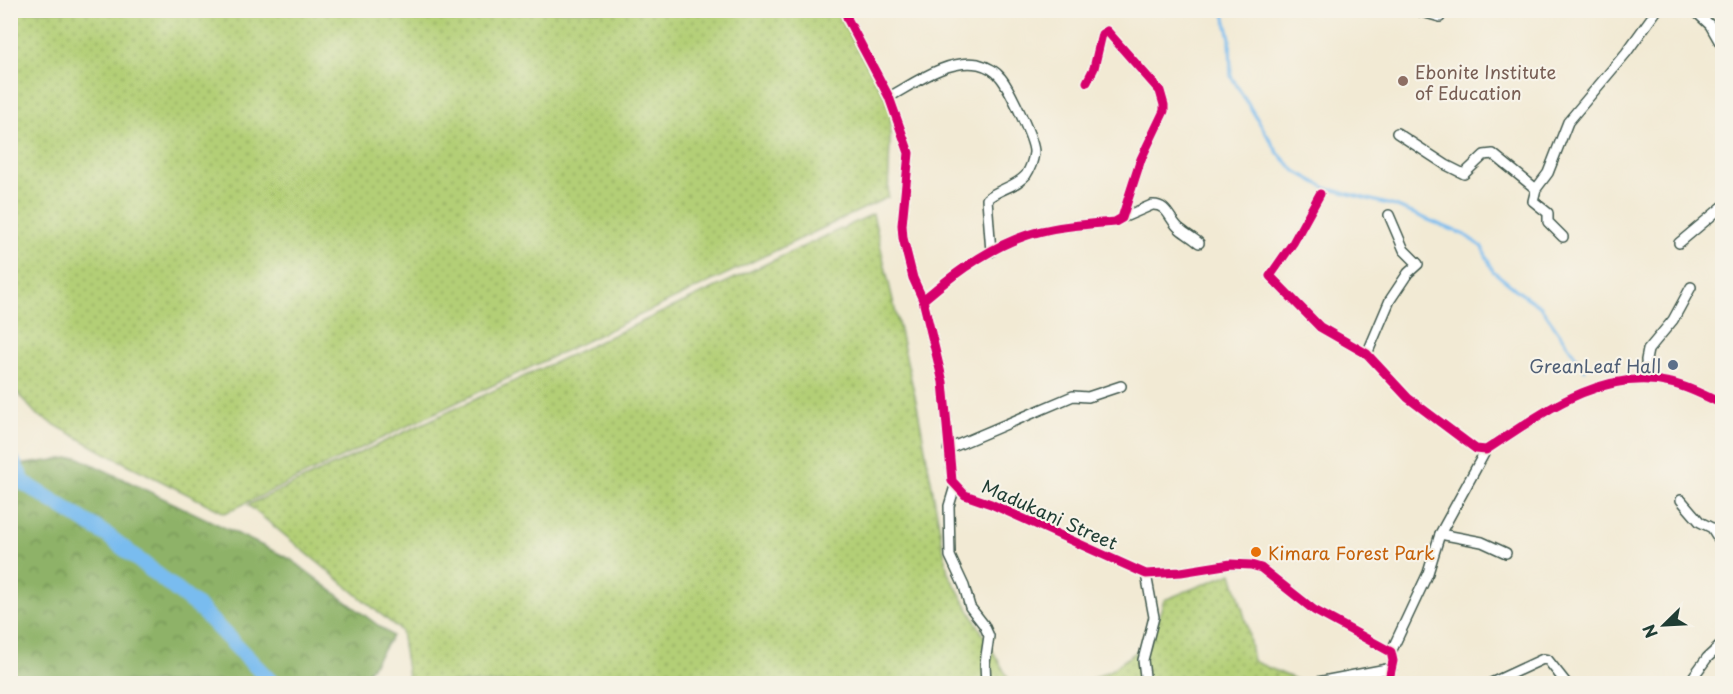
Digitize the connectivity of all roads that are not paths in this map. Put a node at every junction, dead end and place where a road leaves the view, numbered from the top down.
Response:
1 (845, 10) edge
2 (1416, 10) edge
3 (1657, 10) edge
4 (1694, 10) edge
5 (1440, 17) dead end
6 (1722, 46) edge
7 (1087, 82) dead end
8 (889, 97) junction
9 (1397, 134) dead end
10 (1536, 189) junction
11 (1320, 194) dead end
12 (1722, 207) edge
13 (1389, 215) dead end
14 (1122, 218) junction
15 (1563, 237) dead end
16 (1200, 243) dead end
17 (1679, 243) dead end
18 (991, 252) junction
19 (1691, 287) dead end
20 (924, 300) junction
21 (1367, 354) junction
22 (1647, 380) junction
23 (1121, 386) dead end
24 (1722, 404) edge
25 (948, 449) junction
26 (1486, 450) junction
27 (955, 486) junction
28 (1681, 500) dead end
29 (1440, 534) junction
30 (1722, 544) edge
31 (1506, 553) dead end
32 (1146, 574) junction
33 (1722, 644) edge
34 (1391, 652) junction
35 (1392, 668) junction
36 (986, 684) edge
37 (1146, 684) edge
38 (1307, 684) edge
39 (1388, 684) edge
40 (1489, 684) edge
41 (1568, 684) edge
42 (1688, 684) edge

1 - 8 street, Madukani Street
2 - 5 street
3 - 10 street
4 - 6 street
7 - 14 street
8 - 18 street
8 - 20 street, Madukani Street
9 - 10 street
10 - 15 street
11 - 21 street
12 - 17 street
13 - 21 street
14 - 16 street
14 - 18 street
18 - 20 street
19 - 22 street
20 - 25 street, Madukani Street
21 - 26 street
22 - 24 street
22 - 26 street
23 - 25 street
25 - 27 street, Madukani Street
26 - 29 street
27 - 32 street, Madukani Street
27 - 36 street
28 - 30 street
29 - 31 street
29 - 34 street
32 - 34 street, Madukani Street
32 - 37 street
33 - 42 street
34 - 35 street
35 - 38 street
35 - 39 street
40 - 41 street

